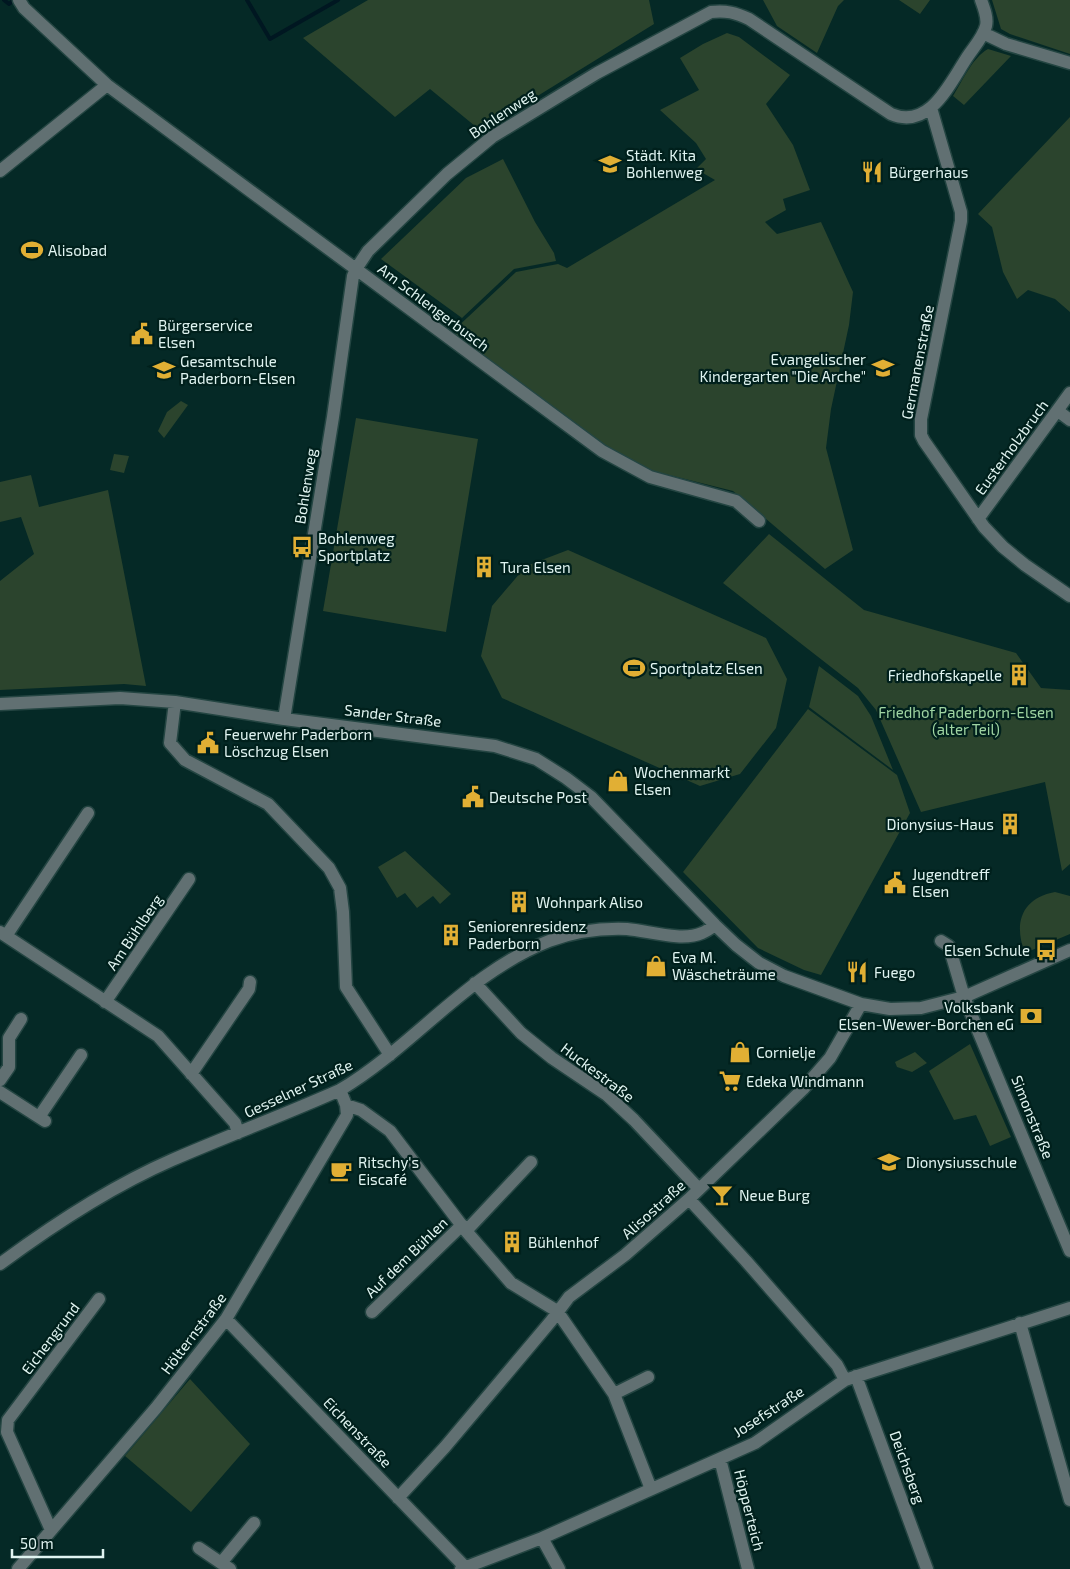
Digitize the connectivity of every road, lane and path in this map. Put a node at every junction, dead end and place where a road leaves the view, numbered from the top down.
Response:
1 (19, 0) edge
2 (981, 0) edge
3 (983, 33) junction
4 (1070, 63) edge
5 (107, 85) junction
6 (931, 108) junction
7 (0, 171) edge
8 (356, 269) junction
9 (1070, 393) edge
10 (1058, 411) junction
11 (1070, 420) edge
12 (978, 519) junction
13 (759, 521) dead end
14 (1070, 596) edge
15 (175, 702) junction
16 (0, 704) edge
17 (284, 718) junction
18 (88, 813) dead end
19 (189, 879) dead end
20 (715, 925) junction
21 (3, 934) edge
22 (941, 941) dead end
23 (1070, 950) edge
24 (250, 982) dead end
25 (475, 983) junction
26 (964, 996) junction
27 (105, 1002) junction
28 (861, 1004) junction
29 (21, 1019) dead end
30 (81, 1055) dead end
31 (390, 1055) junction
32 (191, 1074) junction
33 (0, 1080) edge
34 (340, 1090) junction
35 (0, 1092) edge
36 (346, 1105) junction
37 (238, 1133) junction
38 (531, 1162) dead end
39 (699, 1189) junction
40 (689, 1199) junction
41 (464, 1228) junction
42 (1070, 1251) edge
43 (0, 1264) edge
44 (99, 1300) dead end
45 (1070, 1308) edge
46 (557, 1311) junction
47 (372, 1312) dead end
48 (226, 1319) junction
49 (1020, 1323) junction
50 (648, 1378) dead end
51 (851, 1378) junction
52 (614, 1394) junction
53 (720, 1459) junction
54 (651, 1489) junction
55 (398, 1498) junction
56 (1070, 1500) edge
57 (254, 1523) dead end
58 (51, 1530) junction
59 (542, 1538) junction
60 (199, 1548) dead end
61 (225, 1566) edge
62 (463, 1568) edge
63 (18, 1569) edge
64 (559, 1569) edge
65 (748, 1569) edge
66 (927, 1569) edge

1 - 5 street, Am Schlengerbusch
2 - 3 street
3 - 4 street
3 - 6 street, Bohlenweg
5 - 7 street
5 - 8 street, Am Schlengerbusch
6 - 8 street, Bohlenweg
6 - 12 street, Germanenstraße
8 - 13 street, Am Schlengerbusch
8 - 17 street, Bohlenweg
9 - 10 street, Eusterholzbruch
10 - 11 street
10 - 12 street, Eusterholzbruch
12 - 14 street, Germanenstraße
15 - 16 street, Sander Straße
15 - 17 street, Sander Straße
15 - 31 street
17 - 20 street, Sander Straße
18 - 21 street
19 - 27 street, Am Bühlberg
20 - 25 street, Gesselner Straße
20 - 28 street, Sander Straße
21 - 27 street
22 - 26 street, Simonstraße
23 - 26 street, Sander Straße
24 - 32 street
25 - 31 street, Gesselner Straße
25 - 39 street, Huckestraße
26 - 28 street, Sander Straße
26 - 42 street, Simonstraße
27 - 32 street
28 - 39 street, Alisostraße
29 - 33 street
30 - 35 street
31 - 34 street, Gesselner Straße
32 - 37 street
34 - 36 street
34 - 37 street, Gesselner Straße
36 - 41 street, Auf dem Bühlen
36 - 48 street, Hölternstraße
37 - 43 street, Gesselner Straße
38 - 41 street, Auf dem Bühlen
39 - 40 street, Alisostraße
40 - 46 street, Alisostraße
40 - 51 street
41 - 46 street, Auf dem Bühlen
41 - 47 street, Auf dem Bühlen
44 - 58 street, Eichengrund
45 - 49 street, Josefstraße
46 - 52 street, Auf dem Bühlen
46 - 55 street, Alisostraße
48 - 55 street, Eichenstraße
48 - 58 street, Hölternstraße
49 - 51 street, Josefstraße
49 - 56 street
50 - 52 street
51 - 53 street, Josefstraße
51 - 66 street, Deichsberg
52 - 54 street, Auf dem Bühlen
53 - 54 street, Josefstraße
53 - 65 street, Höpperteich
54 - 59 street, Josefstraße
55 - 62 street, Eichenstraße
57 - 61 street
58 - 63 street, Hölternstraße
59 - 62 street, Josefstraße
59 - 64 street
60 - 61 street

